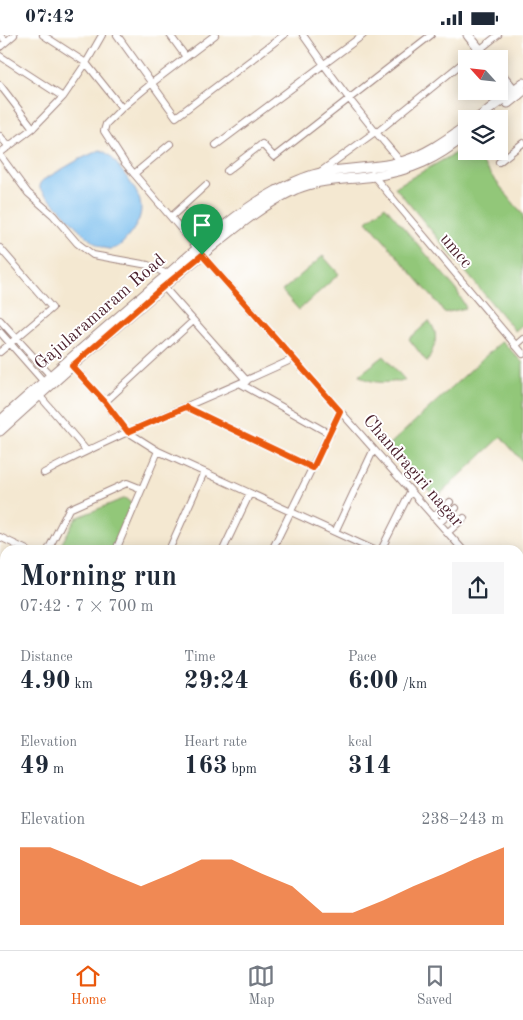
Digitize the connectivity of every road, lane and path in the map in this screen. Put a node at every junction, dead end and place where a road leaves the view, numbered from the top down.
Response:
1 (0, 35) edge
2 (14, 35) edge
3 (43, 35) edge
4 (102, 35) edge
5 (117, 35) edge
6 (170, 35) edge
7 (214, 35) edge
8 (284, 35) edge
9 (303, 35) edge
10 (362, 35) edge
11 (431, 35) edge
12 (468, 35) edge
13 (498, 35) edge
14 (6, 41) junction
15 (0, 47) edge
16 (479, 49) joint
17 (0, 56) edge
18 (186, 57) junction
19 (86, 63) junction
20 (323, 65) junction
21 (458, 67) edge
22 (508, 81) edge
23 (152, 83) junction
24 (523, 83) edge
25 (0, 85) edge
26 (518, 92) edge
27 (63, 97) junction
28 (350, 98) junction
29 (122, 109) junction
30 (491, 110) edge
31 (497, 110) edge
32 (33, 129) junction
33 (458, 131) edge
34 (376, 133) junction
35 (0, 135) edge
36 (458, 141) edge
37 (523, 143) edge
38 (170, 144) dead end
39 (216, 145) dead end
40 (9, 147) junction
41 (0, 154) edge
42 (401, 161) junction
43 (499, 162) dead end
44 (368, 167) junction
45 (227, 171) dead end
46 (134, 174) junction
47 (317, 174) junction
48 (373, 176) junction
49 (206, 185) dead end
50 (171, 217) junction
51 (0, 248) edge
52 (199, 252) junction
53 (168, 274) junction
54 (163, 287) junction
55 (0, 319) edge
56 (192, 322) junction
57 (0, 332) edge
58 (16, 338) junction
59 (523, 339) edge
60 (10, 343) junction
61 (516, 346) junction
62 (0, 352) edge
63 (523, 354) edge
64 (293, 359) junction
65 (72, 366) junction
66 (47, 379) junction
67 (244, 382) junction
68 (39, 395) junction
69 (105, 402) junction
70 (186, 407) junction
71 (340, 411) junction
72 (0, 421) edge
73 (0, 431) edge
74 (128, 432) junction
75 (330, 433) junction
76 (86, 450) junction
77 (158, 451) junction
78 (374, 451) junction
79 (313, 468) junction
80 (204, 472) junction
81 (44, 473) dead end
82 (142, 489) junction
83 (410, 492) junction
84 (250, 493) junction
85 (450, 502) dead end
86 (456, 509) dead end
87 (291, 512) junction
88 (433, 517) junction
89 (464, 518) dead end
90 (439, 523) junction
91 (335, 532) junction
92 (447, 533) junction
93 (0, 537) edge
94 (17, 545) edge
95 (51, 545) edge
96 (118, 545) edge
97 (171, 545) edge
98 (224, 545) edge
99 (274, 545) edge
100 (363, 545) edge
101 (384, 545) edge
102 (458, 545) edge

1 - 14 street
2 - 14 street
3 - 19 street
4 - 19 street
5 - 23 street
6 - 18 street
7 - 18 street
8 - 23 street
9 - 20 street
10 - 20 street
11 - 28 street
12 - 16 main road
13 - 16 street
14 - 15 street
17 - 27 street
18 - 23 street
19 - 27 street
19 - 29 street
20 - 28 street
20 - 39 street
21 - 34 street
22 - 26 main road
23 - 29 street
24 - 26 main road
25 - 32 street
26 - 30 main road
26 - 31 main road
27 - 32 street
28 - 34 street
28 - 45 street
29 - 46 street, Chandragiri nagar
32 - 40 street
33 - 42 main road, Gajularamaram Road
34 - 42 street
34 - 47 street
35 - 40 street
36 - 48 main road, Gajularamaram Road
37 - 43 street
38 - 46 street
40 - 41 street
41 - 53 street
42 - 44 main road, Gajularamaram Road
44 - 47 main road, Gajularamaram Road
44 - 48 street, umcc
46 - 50 street, Chandragiri nagar
47 - 52 main road, Gajularamaram Road
48 - 52 main road, Gajularamaram Road
48 - 61 street, umcc
49 - 50 street
50 - 52 street, Chandragiri nagar
51 - 58 street
52 - 53 main road, Gajularamaram Road
52 - 54 main road, Gajularamaram Road
52 - 64 street, Chandragiri nagar
53 - 66 main road, Gajularamaram Road
54 - 56 street
54 - 65 main road, Gajularamaram Road
55 - 58 street
56 - 67 street
56 - 69 street
57 - 60 street
58 - 60 street
58 - 66 street
59 - 61 street
60 - 62 street
60 - 66 street
61 - 63 street, umcc
64 - 67 street
64 - 71 street, Chandragiri nagar
65 - 68 main road, Gajularamaram Road
65 - 69 street
66 - 72 main road, Gajularamaram Road
67 - 70 street
67 - 75 street
68 - 73 main road, Gajularamaram Road
68 - 76 street
69 - 74 street
70 - 74 street
70 - 79 street
71 - 75 street
71 - 78 street, Chandragiri nagar
74 - 76 street
74 - 77 street
75 - 79 street
76 - 81 street
77 - 80 street
77 - 82 street
78 - 83 street, Chandragiri nagar
78 - 91 street
79 - 87 street
80 - 84 street
80 - 97 street
82 - 95 street
82 - 96 street
83 - 88 street, Chandragiri nagar
83 - 101 street
84 - 87 street
84 - 98 street
85 - 88 street
86 - 90 street
87 - 91 street
87 - 99 street
88 - 90 street, Chandragiri nagar
89 - 92 street
90 - 92 street, Chandragiri nagar
91 - 100 street
92 - 102 street, Chandragiri nagar
93 - 94 street

